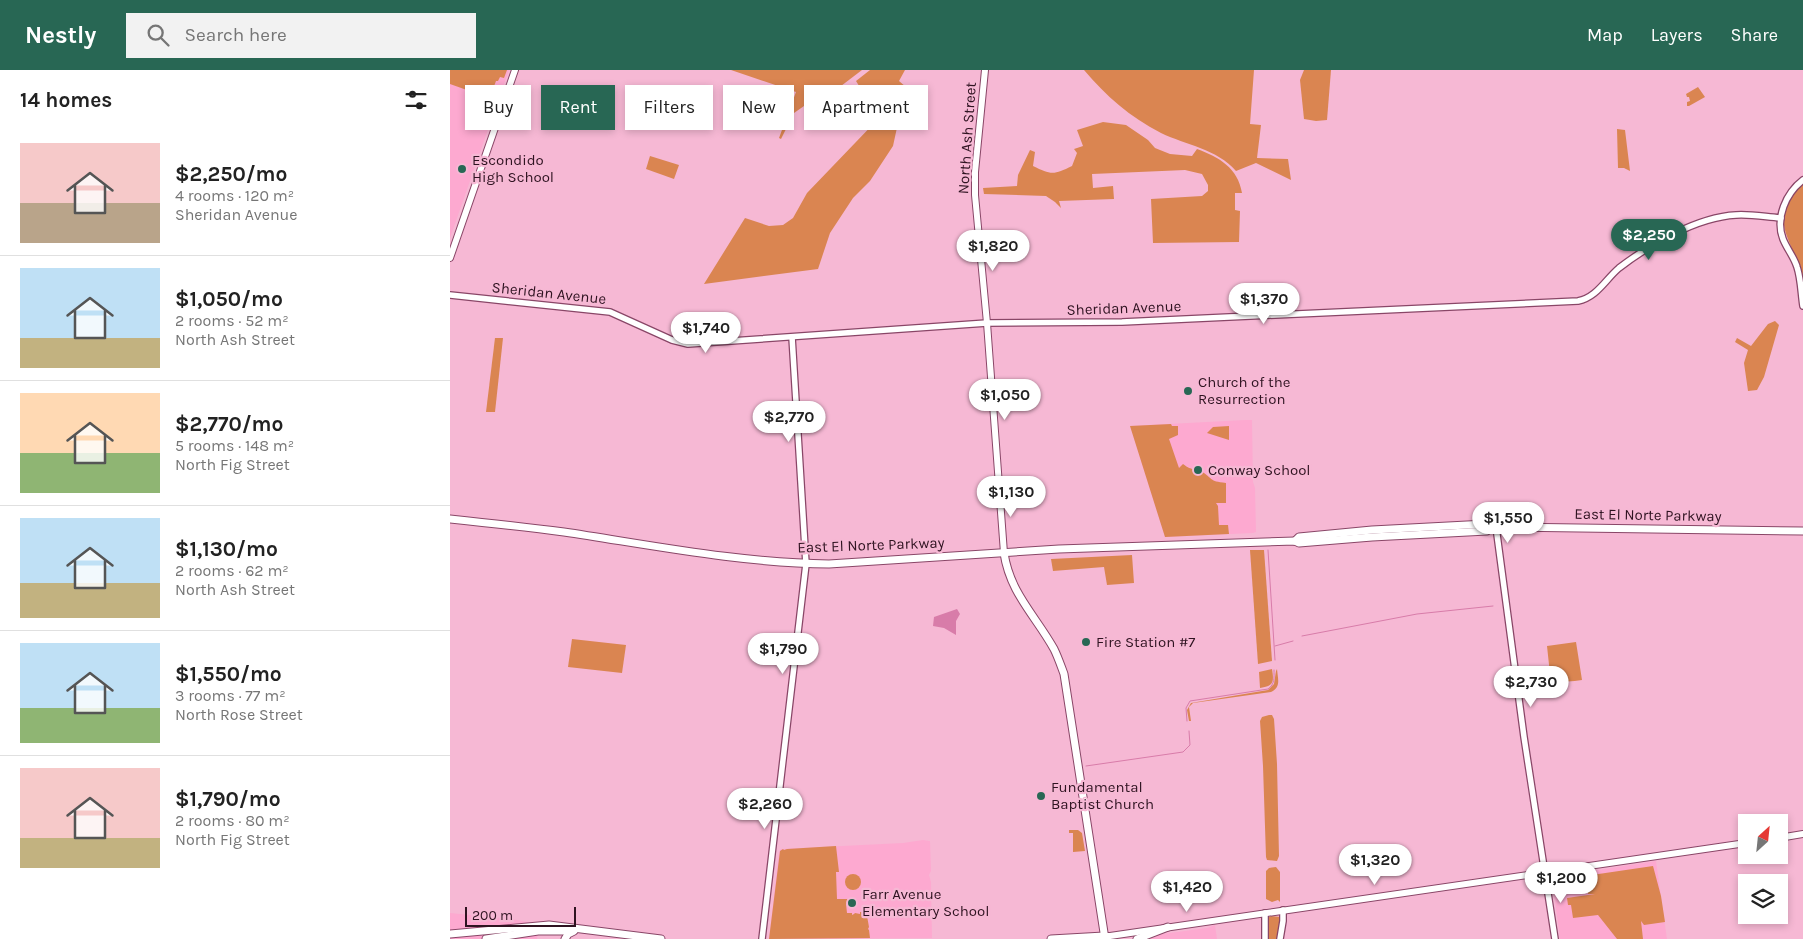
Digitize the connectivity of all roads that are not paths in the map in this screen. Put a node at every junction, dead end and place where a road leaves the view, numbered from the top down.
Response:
1 (515, 70) edge
2 (986, 70) edge
3 (1803, 180) edge
4 (1781, 218) junction
5 (450, 258) edge
6 (450, 296) edge
7 (1803, 306) edge
8 (987, 323) junction
9 (792, 337) junction
10 (450, 519) edge
11 (1494, 527) junction
12 (1803, 531) edge
13 (1004, 553) junction
14 (806, 564) junction
15 (1803, 834) edge
16 (1788, 836) edge
17 (1738, 844) edge
18 (1546, 872) junction
19 (1282, 910) junction
20 (1265, 913) junction
21 (1168, 927) junction
22 (574, 931) junction
23 (595, 932) junction
24 (450, 934) edge
25 (1105, 937) edge
26 (486, 939) edge
27 (565, 939) edge
28 (661, 939) edge
29 (762, 939) edge
30 (1051, 939) edge
31 (1137, 939) edge
32 (1266, 939) edge
33 (1280, 939) edge
34 (1555, 939) edge

1 - 5 main road
2 - 8 main road, North Ash Street
3 - 4 street
4 - 7 street
4 - 8 street, Sheridan Avenue
6 - 9 street, Sheridan Avenue
8 - 9 street, Sheridan Avenue
8 - 13 main road, North Ash Street
9 - 14 street
10 - 14 main road, East El Norte Parkway
11 - 12 main road, East El Norte Parkway
11 - 13 main road, East El Norte Parkway
11 - 18 street
13 - 14 main road, East El Norte Parkway
13 - 25 main road, North Ash Street
14 - 29 street
15 - 16 main road
17 - 18 main road
18 - 19 main road
18 - 34 street
19 - 20 main road
19 - 33 street
20 - 21 main road
20 - 32 street
21 - 25 main road
21 - 31 main road
22 - 23 main road
22 - 26 main road
22 - 27 main road
23 - 24 main road
23 - 28 main road
25 - 30 main road

